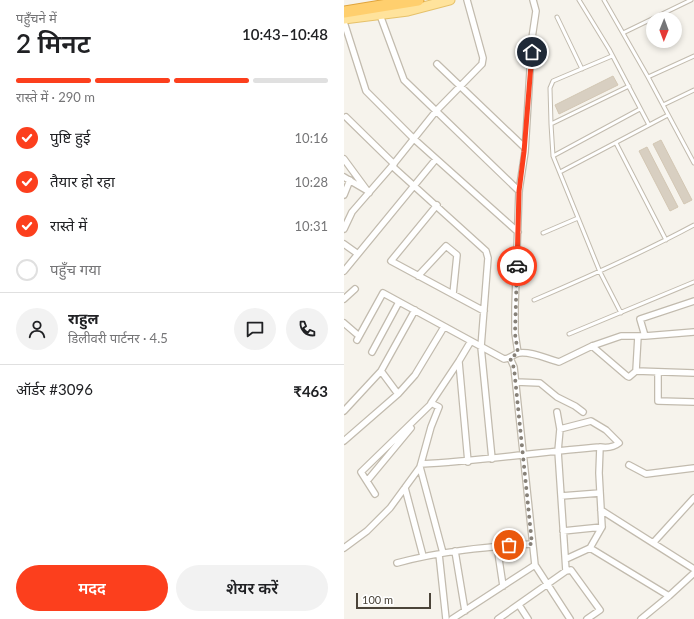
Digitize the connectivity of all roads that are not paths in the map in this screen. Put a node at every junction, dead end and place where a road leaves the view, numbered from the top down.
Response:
1 (418, 0) edge
2 (450, 0) edge
3 (467, 0) edge
4 (533, 0) edge
5 (579, 0) edge
6 (604, 0) edge
7 (691, 0) edge
8 (344, 12) edge
9 (380, 14) junction
10 (557, 18) dead end
11 (344, 20) edge
12 (623, 33) junction
13 (612, 56) junction
14 (694, 56) edge
15 (437, 64) dead end
16 (582, 69) junction
17 (648, 77) junction
18 (629, 86) junction
19 (460, 87) junction
20 (694, 90) edge
21 (663, 105) junction
22 (640, 109) junction
23 (436, 111) junction
24 (668, 115) junction
25 (346, 117) dead end
26 (551, 124) junction
27 (649, 125) junction
28 (414, 139) junction
29 (616, 143) junction
30 (525, 148) junction
31 (694, 152) edge
32 (689, 155) junction
33 (553, 156) junction
34 (344, 159) edge
35 (436, 159) junction
36 (694, 163) edge
37 (393, 165) junction
38 (560, 172) junction
39 (344, 177) edge
40 (350, 180) junction
41 (414, 186) junction
42 (519, 191) junction
43 (369, 193) junction
44 (344, 195) edge
45 (437, 205) junction
46 (578, 218) junction
47 (694, 225) edge
48 (344, 229) edge
49 (518, 232) junction
50 (543, 234) dead end
51 (666, 240) junction
52 (344, 244) edge
53 (358, 254) junction
54 (344, 271) edge
55 (600, 272) junction
56 (418, 276) junction
57 (694, 282) edge
58 (355, 289) dead end
59 (453, 294) junction
60 (345, 297) edge
61 (534, 300) dead end
62 (694, 300) edge
63 (399, 302) junction
64 (415, 310) junction
65 (484, 311) junction
66 (621, 313) junction
67 (344, 323) edge
68 (444, 327) junction
69 (694, 332) edge
70 (570, 334) dead end
71 (638, 336) junction
72 (645, 336) junction
73 (470, 342) junction
74 (592, 346) junction
75 (481, 347) junction
76 (372, 352) dead end
77 (518, 353) junction
78 (510, 358) junction
79 (459, 362) junction
80 (380, 371) junction
81 (636, 371) junction
82 (658, 373) junction
83 (694, 373) edge
84 (516, 382) junction
85 (398, 394) junction
86 (694, 402) edge
87 (431, 404) junction
88 (344, 410) edge
89 (557, 412) dead end
90 (583, 412) dead end
91 (560, 429) junction
92 (344, 441) edge
93 (600, 447) junction
94 (558, 450) junction
95 (523, 455) junction
96 (492, 459) junction
97 (468, 462) junction
98 (629, 465) dead end
99 (421, 466) junction
100 (694, 468) edge
101 (367, 480) junction
102 (405, 488) junction
103 (600, 493) junction
104 (375, 494) dead end
105 (561, 496) junction
106 (694, 498) edge
107 (601, 510) junction
108 (602, 527) junction
109 (563, 531) junction
110 (653, 543) junction
111 (532, 544) junction
112 (497, 546) junction
113 (344, 548) edge
114 (590, 548) junction
115 (455, 551) junction
116 (441, 553) junction
117 (423, 556) junction
118 (566, 559) junction
119 (397, 563) dead end
120 (535, 565) junction
121 (694, 569) edge
122 (566, 571) junction
123 (694, 573) edge
124 (547, 584) junction
125 (503, 586) junction
126 (669, 596) junction
127 (519, 605) junction
128 (465, 611) junction
129 (446, 619) edge
130 (452, 619) edge
131 (498, 619) edge
132 (528, 619) edge
133 (570, 619) edge
134 (587, 619) edge
135 (641, 619) edge

1 - 8 highway
2 - 9 main road
3 - 19 street
4 - 30 street
5 - 13 lane
6 - 12 lane
7 - 12 lane
9 - 11 main road
9 - 23 street
10 - 16 lane
11 - 28 street
12 - 17 lane
13 - 16 lane
13 - 18 lane
14 - 17 lane
15 - 19 street
16 - 26 lane
17 - 21 lane
18 - 22 lane
18 - 26 lane
19 - 23 street
19 - 30 street
20 - 21 lane
21 - 24 lane
22 - 27 lane
22 - 33 lane
23 - 28 street
23 - 42 street
24 - 27 lane
24 - 32 lane
25 - 37 street
26 - 33 lane
27 - 29 lane
28 - 35 street
28 - 37 street
29 - 38 lane
29 - 51 lane
30 - 42 street
31 - 32 lane
32 - 36 lane
33 - 38 lane
34 - 43 street
35 - 41 street
35 - 49 street
37 - 41 street
37 - 43 street
38 - 46 lane
39 - 40 street
40 - 43 street
40 - 44 street
41 - 45 street
41 - 53 street
42 - 49 street
43 - 48 street
45 - 56 street
45 - 65 street
46 - 50 lane
46 - 55 lane
47 - 51 lane
49 - 77 street
51 - 55 lane
52 - 53 street
53 - 54 street
55 - 61 lane
55 - 66 lane
56 - 59 street
56 - 59 street
57 - 66 lane
58 - 60 street
59 - 65 street
62 - 72 street
63 - 64 street
63 - 67 street
63 - 76 street
64 - 68 street
64 - 80 street
65 - 75 street
66 - 70 lane
68 - 73 street
68 - 85 street
69 - 72 street
71 - 72 street
71 - 74 street
71 - 81 street
73 - 75 street
73 - 79 street
74 - 77 street
74 - 81 street
75 - 78 street
75 - 96 street
77 - 78 street
78 - 84 street
79 - 87 street
79 - 97 street
80 - 85 street
80 - 88 street
81 - 82 street
82 - 83 street
82 - 86 street
84 - 90 street
84 - 95 street
85 - 92 street
87 - 99 street
87 - 101 street
87 - 101 street
89 - 91 street
91 - 93 street
91 - 94 street
93 - 94 street
93 - 103 street
94 - 95 street
94 - 105 street
95 - 96 street
95 - 111 street
96 - 97 street
97 - 99 street
98 - 100 street
99 - 102 street
99 - 116 street
101 - 104 street
102 - 113 street
102 - 117 street
103 - 105 street
103 - 107 street
105 - 109 street
106 - 110 street
107 - 108 street
107 - 110 street
108 - 109 street
108 - 114 street
109 - 118 street
110 - 121 street
111 - 112 street
111 - 120 street
112 - 115 street
112 - 125 street
114 - 118 street
114 - 126 street
115 - 116 street
115 - 128 street
116 - 117 street
116 - 129 street
117 - 119 street
118 - 122 street
120 - 124 street
120 - 125 street
122 - 124 street
122 - 134 street
123 - 126 street
124 - 127 street
124 - 133 street
125 - 128 street
126 - 135 street
127 - 131 street
127 - 132 street
128 - 130 street

